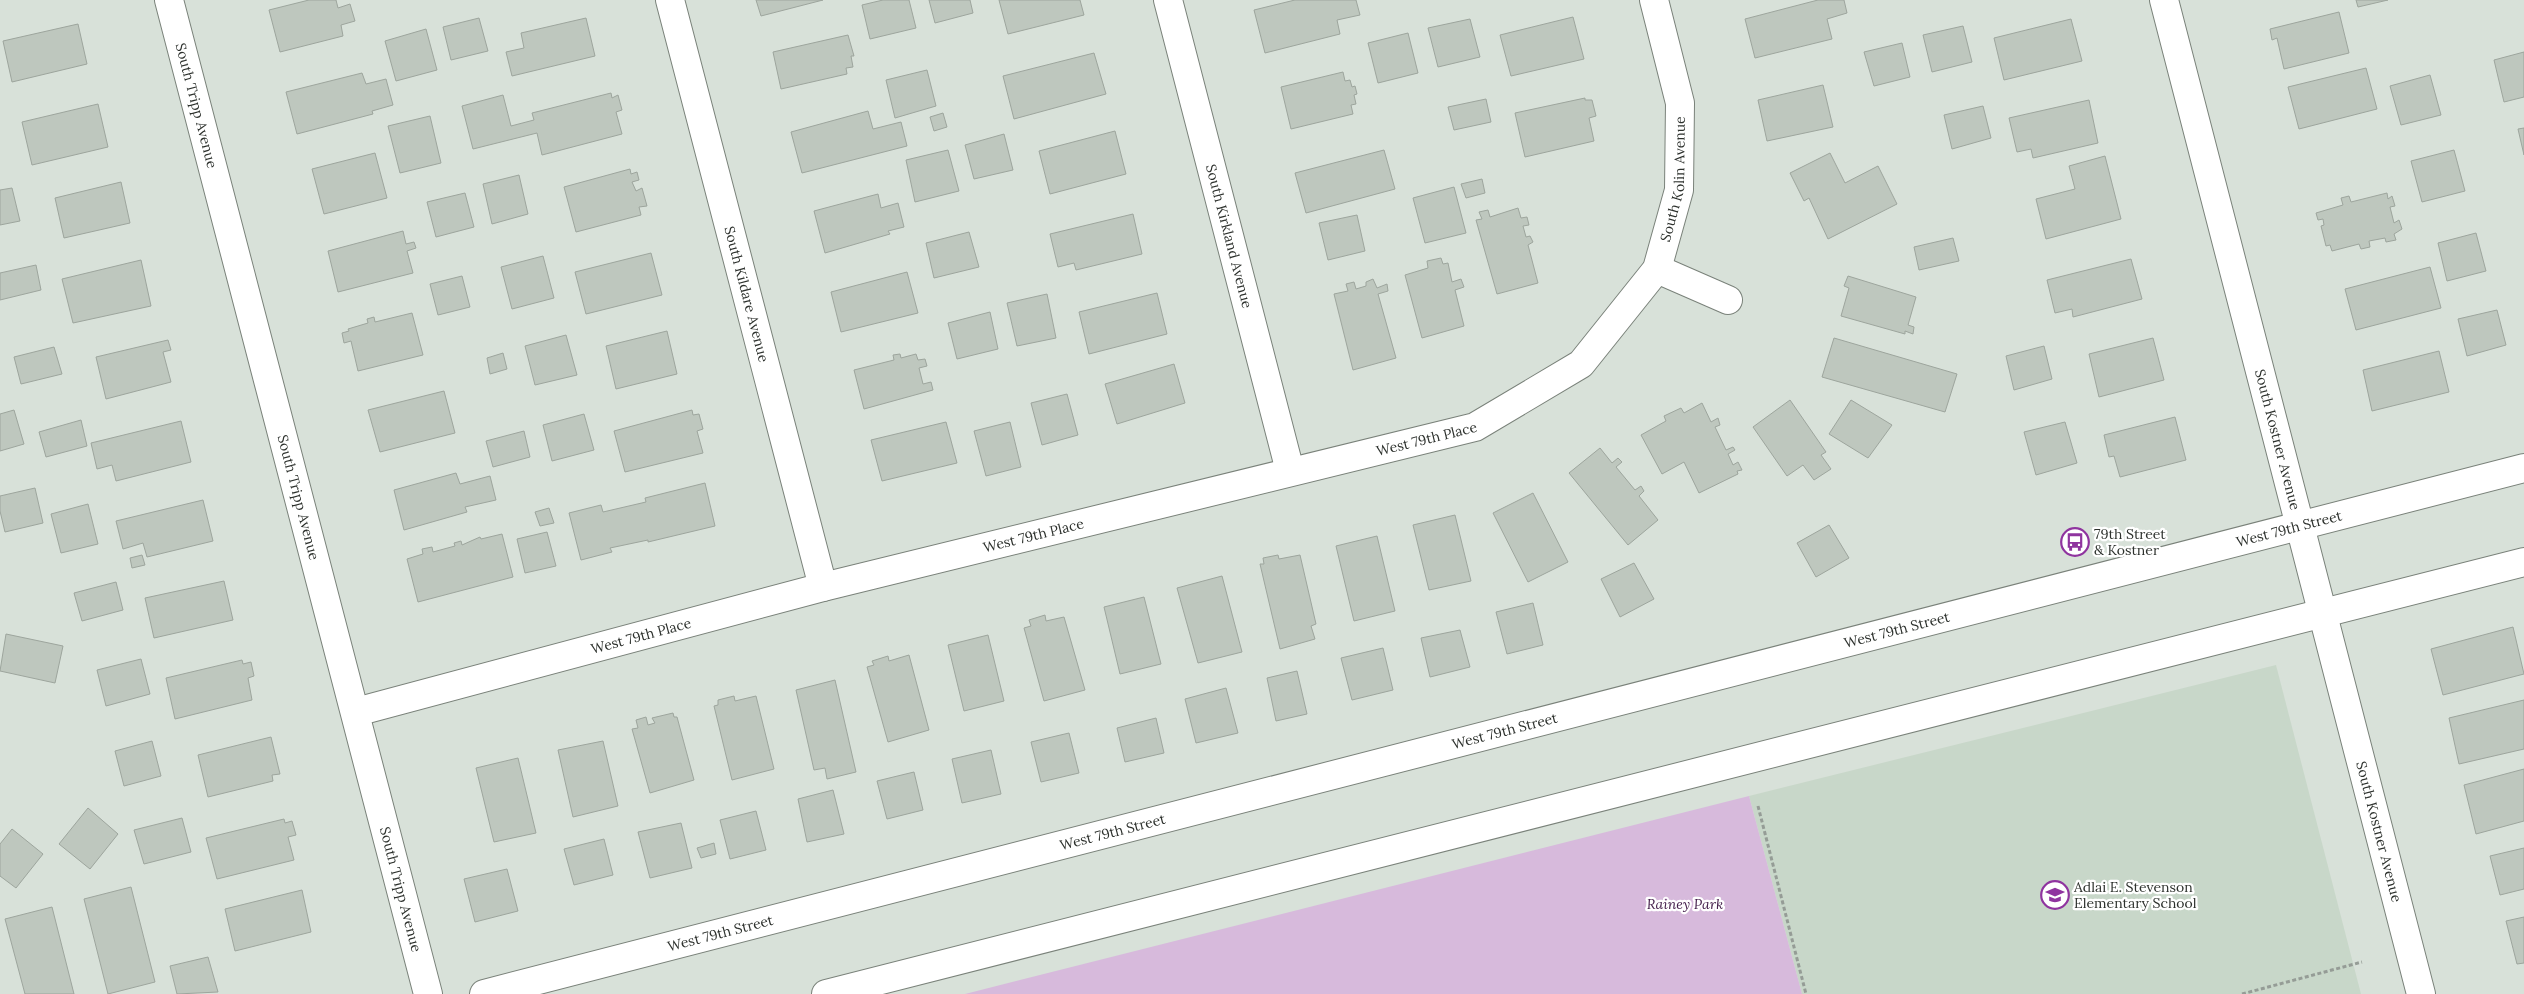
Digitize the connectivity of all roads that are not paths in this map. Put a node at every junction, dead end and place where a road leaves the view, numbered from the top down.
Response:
1 (169, 0) edge
2 (670, 0) edge
3 (1168, 0) edge
4 (1654, 0) edge
5 (2164, 0) edge
6 (1657, 269) junction
7 (1728, 300) dead end
8 (2524, 468) edge
9 (1290, 471) junction
10 (2301, 526) junction
11 (2524, 562) edge
12 (823, 587) junction
13 (2324, 613) junction
14 (356, 712) junction
15 (428, 994) edge
16 (484, 994) edge
17 (826, 994) edge
18 (2421, 994) edge

1 - 14 street, South Tripp Avenue
2 - 12 street, South Kildare Avenue
3 - 9 street, South Kirkland Avenue
4 - 6 street, South Kolin Avenue
5 - 10 street, South Kostner Avenue
6 - 7 street
6 - 9 street, West 79th Place
8 - 10 street, West 79th Street
9 - 12 street, West 79th Place
10 - 13 street, South Kostner Avenue
10 - 16 street, West 79th Street
11 - 13 street
12 - 14 street, West 79th Place
13 - 17 street
13 - 18 street, South Kostner Avenue
14 - 15 street, South Tripp Avenue

